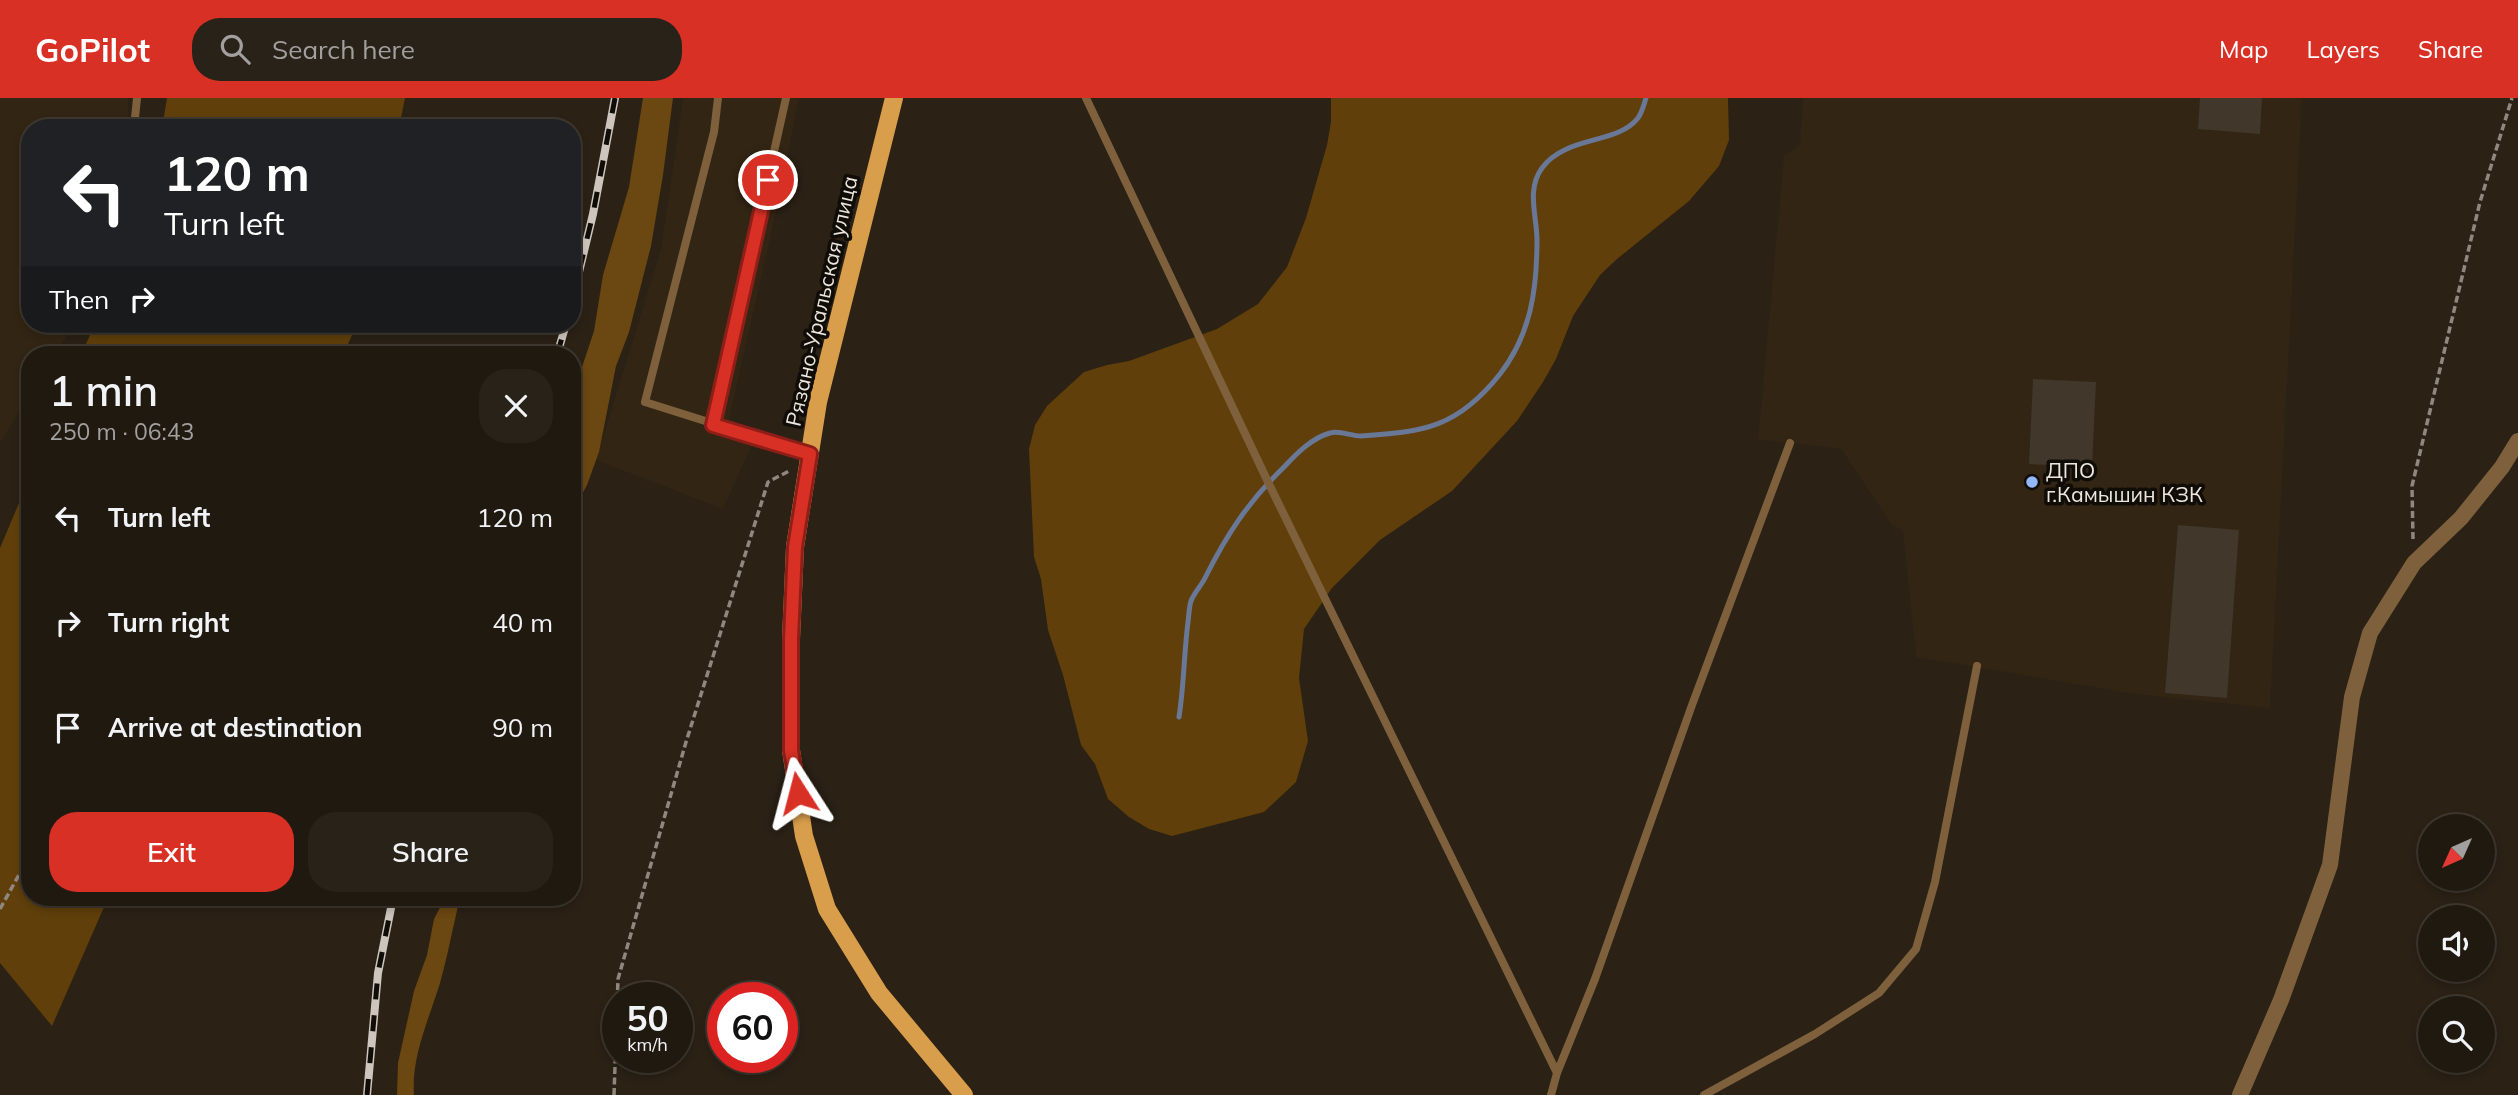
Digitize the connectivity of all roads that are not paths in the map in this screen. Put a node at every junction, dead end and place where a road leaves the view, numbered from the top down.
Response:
1 (137, 98) edge
2 (718, 98) edge
3 (786, 98) edge
4 (894, 98) edge
5 (1086, 98) edge
6 (135, 119) edge
7 (713, 425) junction
8 (2518, 442) edge
9 (1790, 443) dead end
10 (809, 457) junction
11 (1977, 666) dead end
12 (1557, 1073) junction
13 (964, 1095) edge
14 (1551, 1095) edge
15 (1704, 1095) edge
16 (2240, 1095) edge

1 - 6 lane
2 - 7 lane
3 - 7 lane
4 - 10 main road, Рязано-Уральская улица
5 - 12 lane
7 - 10 lane
8 - 16 street
9 - 12 lane
10 - 13 main road, Рязано-Уральская улица
11 - 15 lane
12 - 14 lane

